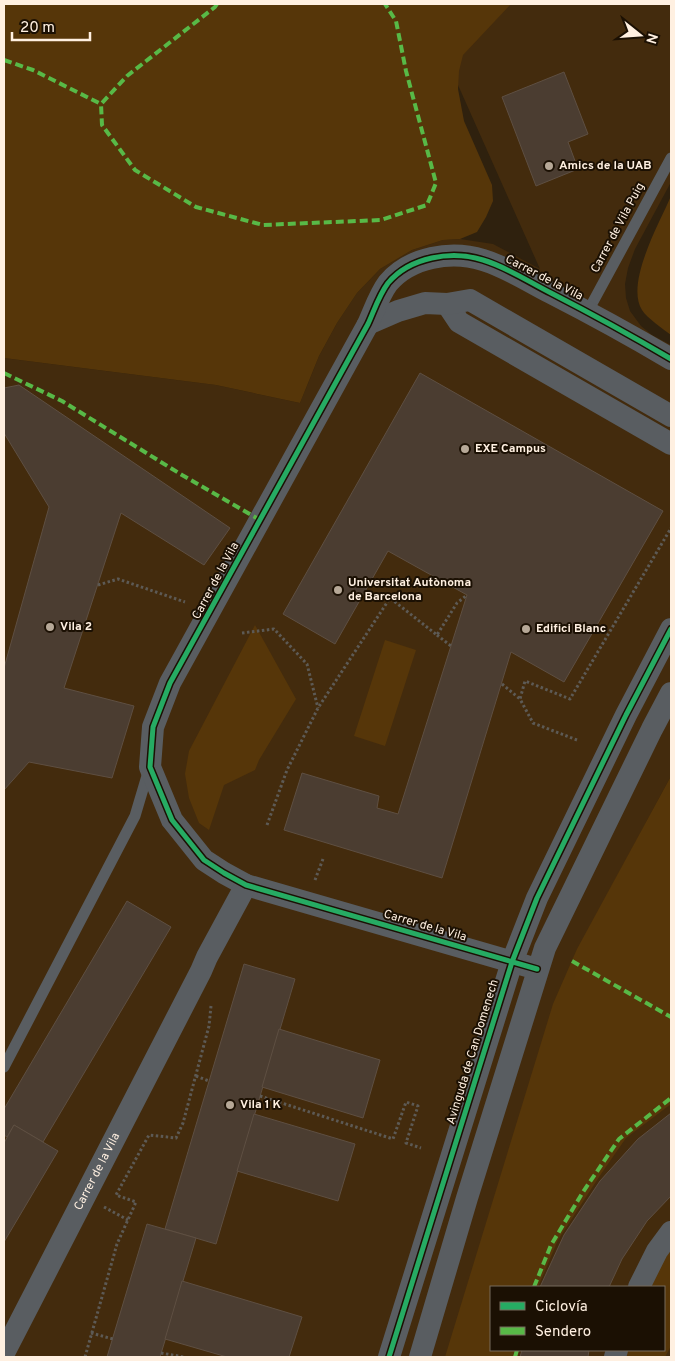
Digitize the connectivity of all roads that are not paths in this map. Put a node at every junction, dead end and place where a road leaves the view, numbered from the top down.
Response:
1 (671, 158) edge
2 (447, 304) junction
3 (588, 311) junction
4 (368, 324) junction
5 (671, 359) edge
6 (671, 416) edge
7 (671, 444) edge
8 (671, 629) edge
9 (671, 693) edge
10 (150, 767) junction
11 (246, 885) junction
12 (512, 962) junction
13 (537, 969) junction
14 (4, 1067) edge
15 (671, 1232) edge
16 (639, 1286) edge
17 (4, 1353) edge
18 (389, 1357) edge
19 (420, 1357) edge

1 - 3 lane, Carrer de Vila Puig
2 - 4 street
2 - 6 street
2 - 7 street
3 - 4 street, Carrer de la Vila
3 - 5 street, Carrer de la Vila
4 - 10 street, Carrer de la Vila
8 - 12 street, Avinguda de Can Domenech
9 - 13 street
10 - 11 street, Carrer de la Vila
10 - 14 lane, Carrer de la Vila
11 - 12 street, Carrer de la Vila
11 - 17 street, Carrer de la Vila
12 - 13 street, Carrer de la Vila
12 - 18 street, Avinguda de Can Domenech
13 - 19 street
15 - 16 street

